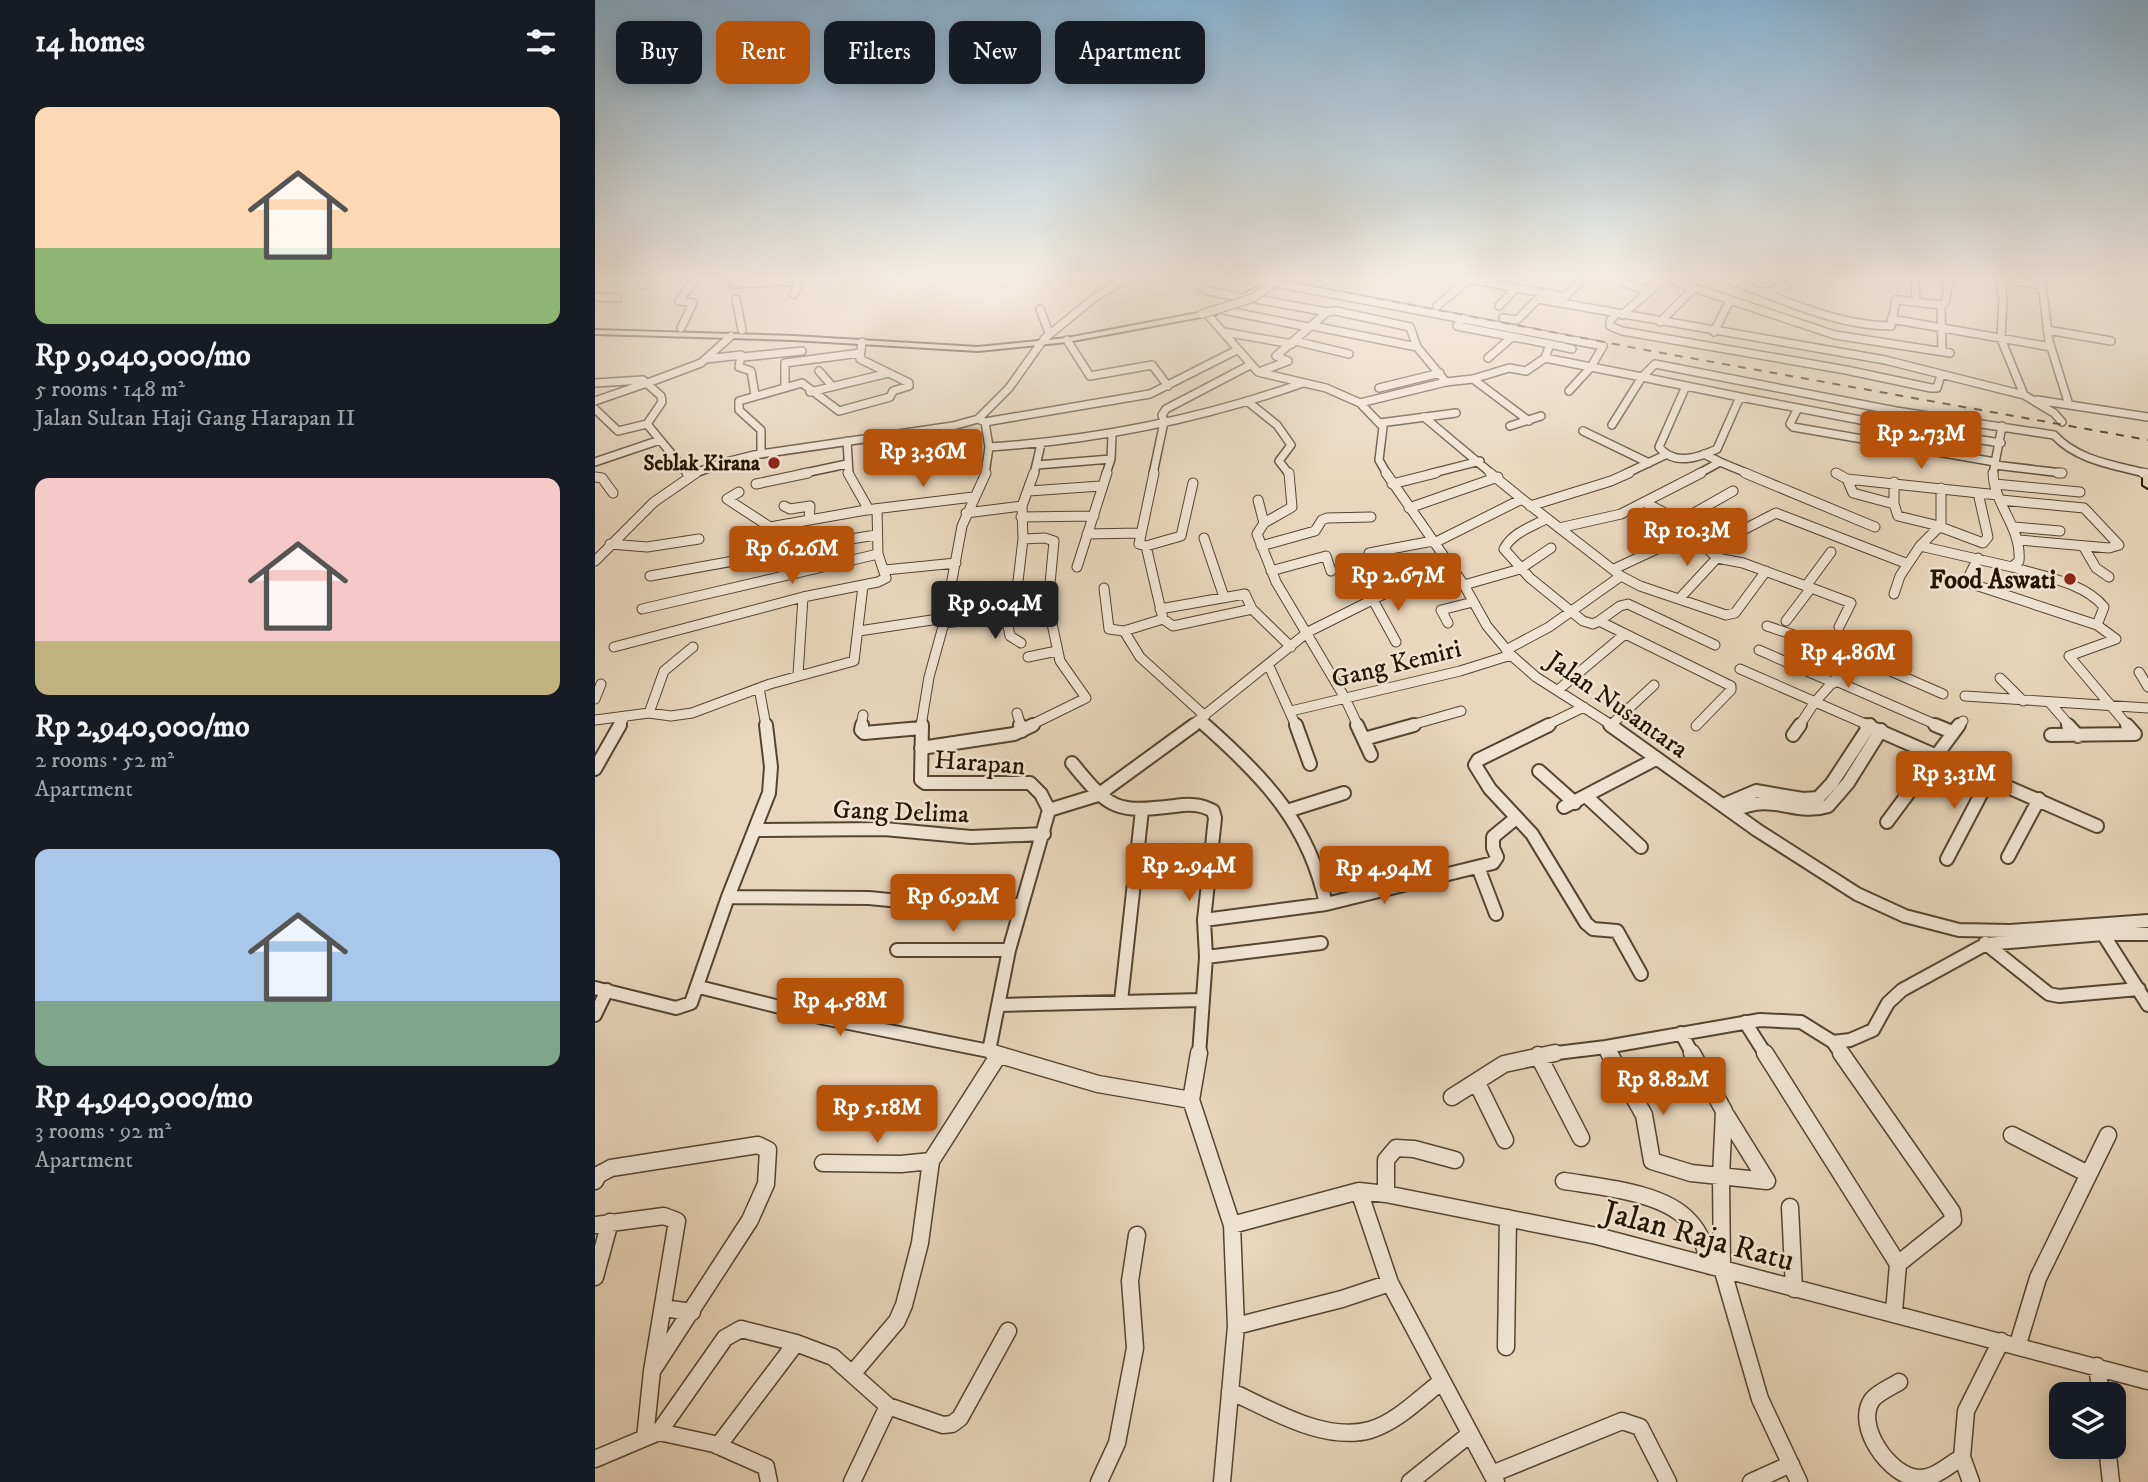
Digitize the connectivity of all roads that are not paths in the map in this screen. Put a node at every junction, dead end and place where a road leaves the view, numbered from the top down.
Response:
1 (717, 349) edge
2 (861, 349) edge
3 (1037, 349) edge
4 (1073, 349) edge
5 (1285, 349) edge
6 (1324, 349) edge
7 (1419, 349) edge
8 (1498, 349) edge
9 (1548, 349) edge
10 (1601, 349) edge
11 (1732, 349) edge
12 (1821, 349) edge
13 (1922, 349) edge
14 (1945, 349) edge
15 (2006, 349) edge
16 (2053, 349) edge
17 (1237, 350) joint
18 (802, 351) dead end
19 (1832, 351) joint
20 (860, 353) junction
21 (1349, 354) dead end
22 (743, 357) junction
23 (1488, 358) dead end
24 (1545, 358) junction
25 (706, 359) junction
26 (1885, 360) junction
27 (1249, 365) junction
28 (1591, 367) junction
29 (819, 371) dead end
30 (1258, 372) junction
31 (889, 373) junction
32 (1440, 373) junction
33 (1941, 374) junction
34 (1642, 377) junction
35 (1878, 377) junction
36 (1473, 379) junction
37 (1446, 382) junction
38 (595, 383) edge
39 (1303, 383) junction
40 (645, 384) junction
41 (1756, 385) junction
42 (832, 386) junction
43 (1168, 386) junction
44 (1686, 386) junction
45 (785, 387) junction
46 (1379, 388) dead end
47 (1569, 391) dead end
48 (810, 392) junction
49 (755, 396) junction
50 (1740, 397) junction
51 (2028, 397) junction
52 (1750, 398) junction
53 (595, 401) edge
54 (1247, 401) junction
55 (1360, 403) junction
56 (2069, 405) junction
57 (1798, 408) junction
58 (595, 409) edge
59 (1456, 413) dead end
60 (1541, 416) dead end
61 (1424, 417) junction
62 (2148, 417) edge
63 (982, 421) junction
64 (1529, 421) junction
65 (1164, 422) junction
66 (2062, 422) dead end
67 (1380, 423) junction
68 (647, 424) junction
69 (1612, 425) dead end
70 (1510, 426) dead end
71 (2002, 426) junction
72 (1583, 431) dead end
73 (1112, 436) junction
74 (660, 440) junction
75 (847, 442) junction
76 (2000, 443) junction
77 (1041, 444) junction
78 (989, 447) junction
79 (761, 454) junction
80 (1704, 454) junction
81 (1665, 455) junction
82 (1111, 459) junction
83 (1480, 461) junction
84 (595, 462) edge
85 (1720, 462) junction
86 (1649, 463) junction
87 (847, 464) junction
88 (1995, 464) junction
89 (1037, 466) junction
90 (1836, 472) dead end
91 (2062, 473) dead end
92 (689, 476) junction
93 (595, 477) edge
94 (1498, 477) junction
95 (2148, 477) edge
96 (1847, 479) junction
97 (1895, 482) junction
98 (1193, 483) dead end
99 (756, 484) dead end
100 (1392, 484) junction
101 (1995, 484) junction
102 (2148, 485) edge
103 (1101, 486) junction
104 (1941, 488) junction
105 (1029, 491) junction
106 (1733, 491) dead end
107 (739, 492) dead end
108 (2080, 492) dead end
109 (613, 493) dead end
110 (1979, 493) junction
111 (973, 497) junction
112 (2000, 497) junction
113 (1522, 499) junction
114 (1258, 500) dead end
115 (1646, 503) junction
116 (1894, 504) junction
117 (784, 506) dead end
118 (1022, 506) junction
119 (1530, 506) junction
120 (1409, 508) junction
121 (873, 510) junction
122 (966, 513) junction
123 (1094, 516) junction
124 (1021, 517) junction
125 (1371, 517) dead end
126 (1546, 519) junction
127 (809, 520) junction
128 (1677, 520) junction
129 (1264, 523) junction
130 (773, 527) junction
131 (1559, 527) junction
132 (1875, 527) dead end
133 (2015, 527) junction
134 (1939, 528) junction
135 (1646, 530) dead end
136 (2060, 531) dead end
137 (1141, 533) junction
138 (1692, 533) junction
139 (1087, 534) junction
140 (876, 535) junction
141 (1204, 538) dead end
142 (699, 539) dead end
143 (1023, 539) junction
144 (2019, 540) junction
145 (1434, 542) junction
146 (610, 544) junction
147 (818, 544) dead end
148 (2083, 545) junction
149 (1146, 546) junction
150 (1261, 546) junction
151 (1920, 546) junction
152 (1551, 548) dead end
153 (1708, 548) junction
154 (1831, 552) dead end
155 (1369, 553) dead end
156 (878, 554) junction
157 (1717, 558) junction
158 (1978, 558) junction
159 (595, 561) edge
160 (1448, 562) junction
161 (955, 563) junction
162 (1908, 564) junction
163 (1077, 567) dead end
164 (2013, 567) junction
165 (1520, 569) junction
166 (885, 570) junction
167 (1271, 571) junction
168 (1331, 571) dead end
169 (1766, 571) junction
170 (1618, 573) junction
171 (650, 576) dead end
172 (2109, 577) dead end
173 (1464, 585) junction
174 (863, 586) junction
175 (1809, 587) junction
176 (1104, 589) dead end
177 (1894, 594) dead end
178 (803, 597) junction
179 (1224, 597) junction
180 (1680, 598) junction
181 (1373, 600) junction
182 (1473, 602) junction
183 (642, 609) dead end
184 (1252, 609) junction
185 (1573, 612) junction
186 (1162, 614) junction
187 (1006, 616) junction
188 (945, 620) junction
189 (1599, 621) junction
190 (1786, 621) dead end
191 (1448, 623) dead end
192 (2097, 625) junction
193 (1767, 626) dead end
194 (1839, 627) dead end
195 (859, 631) junction
196 (1123, 631) junction
197 (1307, 632) junction
198 (1625, 634) junction
199 (1396, 642) dead end
200 (1021, 643) dead end
201 (1715, 645) dead end
202 (614, 647) dead end
203 (693, 647) dead end
204 (1291, 647) junction
205 (1759, 650) dead end
206 (1058, 651) junction
207 (1508, 653) junction
208 (1856, 656) junction
209 (1028, 657) dead end
210 (1269, 666) junction
211 (1740, 670) dead end
212 (2139, 672) dead end
213 (798, 675) junction
214 (2000, 678) dead end
215 (1835, 682) junction
216 (601, 684) dead end
217 (1654, 685) dead end
218 (2148, 687) edge
219 (759, 688) junction
220 (1558, 690) junction
221 (1943, 694) dead end
222 (1965, 696) dead end
223 (1345, 698) junction
224 (595, 699) edge
225 (2023, 701) junction
226 (1815, 702) junction
227 (2050, 703) junction
228 (2109, 704) junction
229 (1584, 707) junction
230 (2148, 708) edge
231 (1461, 710) dead end
232 (1291, 711) junction
233 (649, 713) junction
234 (1017, 713) dead end
235 (863, 715) dead end
236 (625, 716) junction
237 (1203, 718) junction
238 (595, 720) edge
239 (1963, 721) dead end
240 (1611, 725) junction
241 (1696, 726) dead end
242 (1875, 728) junction
243 (921, 729) junction
244 (1022, 731) junction
245 (1952, 732) junction
246 (1793, 735) dead end
247 (2051, 735) dead end
248 (2078, 737) junction
249 (1364, 739) junction
250 (921, 748) junction
251 (1936, 754) junction
252 (1371, 755) dead end
253 (1656, 759) junction
254 (1072, 763) dead end
255 (1310, 764) dead end
256 (595, 769) edge
257 (1539, 771) dead end
258 (1990, 778) junction
259 (1344, 793) dead end
260 (1098, 795) junction
261 (1587, 797) junction
262 (2039, 799) junction
263 (1728, 808) junction
264 (1049, 810) junction
265 (1142, 810) junction
266 (1287, 811) junction
267 (1516, 818) junction
268 (1887, 822) dead end
269 (2097, 826) dead end
270 (755, 830) junction
271 (1044, 834) junction
272 (1641, 846) dead end
273 (2008, 857) dead end
274 (1947, 859) dead end
275 (1478, 867) junction
276 (728, 897) junction
277 (1326, 904) junction
278 (1021, 905) junction
279 (1496, 914) dead end
280 (1204, 920) junction
281 (2148, 921) edge
282 (1977, 932) junction
283 (2103, 934) junction
284 (2148, 934) edge
285 (1321, 943) dead end
286 (1986, 944) junction
287 (897, 950) dead end
288 (1009, 950) junction
289 (1206, 957) junction
290 (1641, 974) dead end
291 (601, 989) edge
292 (698, 989) junction
293 (2139, 989) junction
294 (1202, 1000) junction
295 (1121, 1001) junction
296 (1000, 1005) junction
297 (2148, 1005) edge
298 (595, 1015) edge
299 (1745, 1022) junction
300 (1681, 1033) junction
301 (1833, 1042) junction
302 (1606, 1047) junction
303 (994, 1054) junction
304 (1538, 1055) junction
305 (1477, 1083) junction
306 (1452, 1097) dead end
307 (1191, 1100) junction
308 (1724, 1111) junction
309 (2012, 1135) dead end
310 (2108, 1135) dead end
311 (1581, 1138) dead end
312 (1505, 1140) dead end
313 (1455, 1160) dead end
314 (931, 1161) junction
315 (824, 1163) dead end
316 (2088, 1174) junction
317 (596, 1175) edge
318 (1720, 1177) junction
319 (1564, 1181) dead end
320 (1359, 1191) junction
321 (1386, 1194) junction
322 (1790, 1207) dead end
323 (1508, 1218) junction
324 (603, 1223) edge
325 (1232, 1224) junction
326 (1137, 1235) dead end
327 (1718, 1263) junction
328 (1899, 1264) junction
329 (595, 1277) edge
330 (1390, 1283) junction
331 (1794, 1289) junction
332 (663, 1308) junction
333 (692, 1312) junction
334 (1895, 1312) junction
335 (1236, 1326) junction
336 (1008, 1331) dead end
337 (796, 1343) junction
338 (2010, 1343) junction
339 (1506, 1347) dead end
340 (2097, 1366) junction
341 (652, 1371) junction
342 (853, 1373) junction
343 (1442, 1381) junction
344 (2148, 1381) edge
345 (1899, 1382) dead end
346 (2099, 1382) edge
347 (1230, 1391) junction
348 (888, 1406) junction
349 (1470, 1434) junction
350 (652, 1435) junction
351 (718, 1446) junction
352 (1962, 1457) junction
353 (595, 1459) edge
354 (2108, 1459) edge
355 (1791, 1464) junction
356 (1494, 1478) edge
357 (769, 1482) edge
358 (852, 1482) edge
359 (1099, 1482) edge
360 (1222, 1482) edge
361 (1410, 1482) edge
362 (1668, 1482) edge
363 (1751, 1482) edge
364 (1799, 1482) edge
365 (1971, 1482) edge
366 (2111, 1482) edge

1 - 25 street
2 - 20 street
3 - 63 street
4 - 43 street
5 - 30 street
6 - 21 street
7 - 32 street
8 - 23 street
9 - 24 street
10 - 28 street
11 - 35 street
12 - 19 street
13 - 14 street
15 - 51 street
16 - 56 street
17 - 27 street
17 - 43 street
18 - 22 street
19 - 26 street
20 - 31 street
20 - 45 street
22 - 25 street
22 - 49 street
24 - 28 street
24 - 36 street
25 - 40 street
26 - 33 street
26 - 35 street
27 - 30 street
27 - 65 street
28 - 34 street
28 - 47 street
29 - 42 street
30 - 39 street
31 - 42 street
31 - 48 street
32 - 37 street
32 - 46 street
33 - 35 street
33 - 51 street
34 - 41 street
34 - 44 street
34 - 69 street
36 - 37 street
36 - 64 street
37 - 55 street
38 - 40 street
39 - 54 street
39 - 55 street
40 - 53 street
40 - 68 street
41 - 52 street
41 - 71 street
42 - 48 street
43 - 63 street
44 - 50 street
44 - 81 street
45 - 48 street
45 - 49 street
49 - 79 street
50 - 52 street
50 - 80 street
51 - 56 street
51 - 66 street
52 - 57 street
54 - 65 street
54 - 129 street
55 - 67 street
56 - 62 street
57 - 76 street
57 - 88 street
58 - 68 street
59 - 61 street
60 - 64 street
61 - 67 street
61 - 83 street
63 - 75 street
63 - 78 street, Harapan
64 - 70 street
65 - 73 street
65 - 137 street
67 - 100 street, Jalan Nusantara
68 - 74 street
71 - 76 street
71 - 95 street
72 - 86 street
73 - 77 street
73 - 82 street
74 - 84 street
74 - 92 street
75 - 79 street
75 - 87 street
76 - 88 street
77 - 78 street
77 - 89 street
78 - 111 street, Harapan
79 - 92 street
80 - 81 street
80 - 85 street
81 - 86 street
82 - 89 street
82 - 103 street
83 - 94 street
83 - 100 street
85 - 115 street
85 - 132 street
86 - 119 street
87 - 99 street
87 - 121 street
88 - 91 street
88 - 101 street
89 - 105 street
90 - 96 street
92 - 146 street
93 - 109 street
94 - 113 street
94 - 120 street
95 - 102 main road
96 - 97 street
96 - 116 street
97 - 104 street
97 - 116 street
98 - 149 street
100 - 120 street, Jalan Nusantara
101 - 108 street
101 - 112 street
103 - 105 street
103 - 123 street
104 - 110 street
104 - 134 street
105 - 118 street
106 - 128 street
107 - 130 street
110 - 112 street
110 - 134 street
111 - 121 street
111 - 122 street, Harapan
112 - 133 street
112 - 148 street
113 - 119 street
113 - 145 street
114 - 129 street
115 - 128 street
115 - 131 street
116 - 134 street
117 - 127 street
118 - 122 street
118 - 124 street
119 - 126 street
120 - 145 street, Jalan Nusantara
121 - 127 street
121 - 140 street
122 - 161 street, Harapan
123 - 124 street
123 - 139 street
124 - 143 street
125 - 150 street
126 - 131 street
126 - 165 street
127 - 130 street
128 - 135 street
128 - 138 street
129 - 150 street
130 - 171 street
131 - 170 street
133 - 136 street
133 - 144 street
134 - 151 street
137 - 139 street
137 - 149 street
138 - 153 street
138 - 170 street, Gang Kemiri
139 - 163 street
140 - 147 street
140 - 156 street
141 - 179 street
142 - 146 street
143 - 187 street
143 - 206 street
144 - 148 street
144 - 164 street
145 - 155 street
145 - 160 street, Jalan Nusantara
146 - 159 street
148 - 172 street
149 - 186 street
150 - 167 street
151 - 158 street
151 - 162 street
152 - 165 street
153 - 157 street
153 - 162 street
154 - 175 street
156 - 166 street
156 - 183 street
157 - 169 street
157 - 180 street
158 - 164 street
158 - 192 street
160 - 173 street, Jalan Nusantara
160 - 181 street, Harapan
161 - 166 street
161 - 188 street, Harapan
162 - 177 street
164 - 192 street
165 - 173 street
165 - 185 street
166 - 174 street
167 - 168 street
167 - 197 street
169 - 175 street
169 - 180 street
170 - 180 street
170 - 185 street, Gang Kemiri
173 - 182 street, Jalan Nusantara
174 - 178 street
174 - 195 street
175 - 190 street
175 - 194 street
176 - 196 street
178 - 202 street
178 - 213 street
179 - 184 street
179 - 186 street
181 - 197 street, Harapan
181 - 199 street
182 - 191 street
182 - 207 street, Jalan Nusantara
184 - 186 street
184 - 204 street
185 - 189 street
185 - 207 street, Gang Kemiri
186 - 196 street
187 - 188 street
187 - 200 street
188 - 195 street
188 - 243 street, Harapan
189 - 198 street
189 - 201 street
192 - 228 street
193 - 208 street
195 - 213 street
196 - 237 street
197 - 204 street, Harapan
197 - 223 street
198 - 220 street
198 - 241 street
203 - 233 street
204 - 210 street, Harapan
205 - 215 street
206 - 209 street
206 - 244 street
207 - 220 street, Jalan Nusantara
207 - 223 street, Gang Kemiri
208 - 215 street
208 - 221 street
210 - 232 street
210 - 237 street, Harapan
211 - 226 street
212 - 218 street
213 - 219 street
214 - 225 street
215 - 226 street
215 - 245 street
216 - 224 street
217 - 240 street
219 - 233 street
219 - 270 street
220 - 229 street, Jalan Nusantara
222 - 225 street
223 - 232 street, Gang Kemiri
223 - 249 street
225 - 227 street
226 - 242 street
226 - 246 street
227 - 228 street
227 - 248 street
228 - 230 street
228 - 248 street
229 - 240 street, Jalan Nusantara
229 - 267 street
231 - 249 street
232 - 255 street
233 - 236 street
234 - 244 street
235 - 243 street
236 - 238 street
236 - 256 street
237 - 260 street, Harapan
237 - 266 street
239 - 245 street
240 - 253 street, Jalan Nusantara
242 - 251 street
242 - 263 street
243 - 250 street, Harapan
244 - 250 street
245 - 251 street
247 - 248 street
249 - 252 street
250 - 264 street, Harapan
251 - 258 street
251 - 268 street
253 - 261 street
253 - 263 street, Jalan Nusantara
254 - 260 street
257 - 261 street
258 - 262 street
258 - 274 street
259 - 266 street
260 - 264 street, Harapan
260 - 265 street
261 - 272 street
262 - 269 street
262 - 273 street
263 - 282 street, Jalan Nusantara
264 - 271 street
265 - 280 street
265 - 295 street
266 - 277 street
267 - 275 street
267 - 290 street
270 - 271 street, Gang Delima
270 - 276 street
271 - 278 street
275 - 277 street
275 - 279 street
276 - 278 street
276 - 292 street
277 - 280 street
278 - 288 street
280 - 289 street
281 - 282 street, Jalan Nusantara
282 - 286 street
283 - 284 street
283 - 286 street
283 - 293 street
285 - 289 street
286 - 293 street
286 - 301 street
287 - 288 street
288 - 296 street
289 - 294 street
291 - 292 street
291 - 298 street
292 - 303 street
293 - 297 street
294 - 295 street
294 - 307 street
295 - 296 street
296 - 303 street
299 - 300 street
299 - 301 street
299 - 328 street
300 - 302 street
300 - 308 street
301 - 328 street
302 - 304 street
302 - 318 street
303 - 307 street
303 - 314 street
304 - 305 street
304 - 311 street
305 - 306 street
305 - 312 street
307 - 325 street
308 - 318 street
308 - 318 street
309 - 316 street
310 - 316 street
313 - 321 street
314 - 315 street
314 - 342 street
316 - 338 street
317 - 333 street
318 - 327 street
319 - 327 street
320 - 321 street, Jalan Raja Ratu
320 - 325 street, Jalan Raja Ratu
320 - 330 street
321 - 323 street, Jalan Raja Ratu
322 - 331 street
323 - 327 street, Jalan Raja Ratu
323 - 339 street
324 - 329 street
324 - 332 street
325 - 335 street
326 - 359 street
327 - 331 street, Jalan Raja Ratu
327 - 355 street
328 - 334 street
330 - 335 street
330 - 343 street
331 - 334 street, Jalan Raja Ratu
332 - 333 street
332 - 341 street
333 - 341 street
334 - 338 street, Jalan Raja Ratu
335 - 347 street
336 - 348 street
337 - 342 street
337 - 350 street
337 - 351 street
338 - 340 street, Jalan Raja Ratu
338 - 352 street
340 - 344 street, Jalan Raja Ratu
340 - 346 street
341 - 350 street
342 - 348 street
343 - 347 street
343 - 349 street
345 - 352 street
347 - 360 street
348 - 358 street
349 - 356 street
349 - 361 street
350 - 351 street
350 - 353 street
351 - 357 street
352 - 365 street
354 - 366 street
355 - 363 street
355 - 364 street
356 - 362 street

